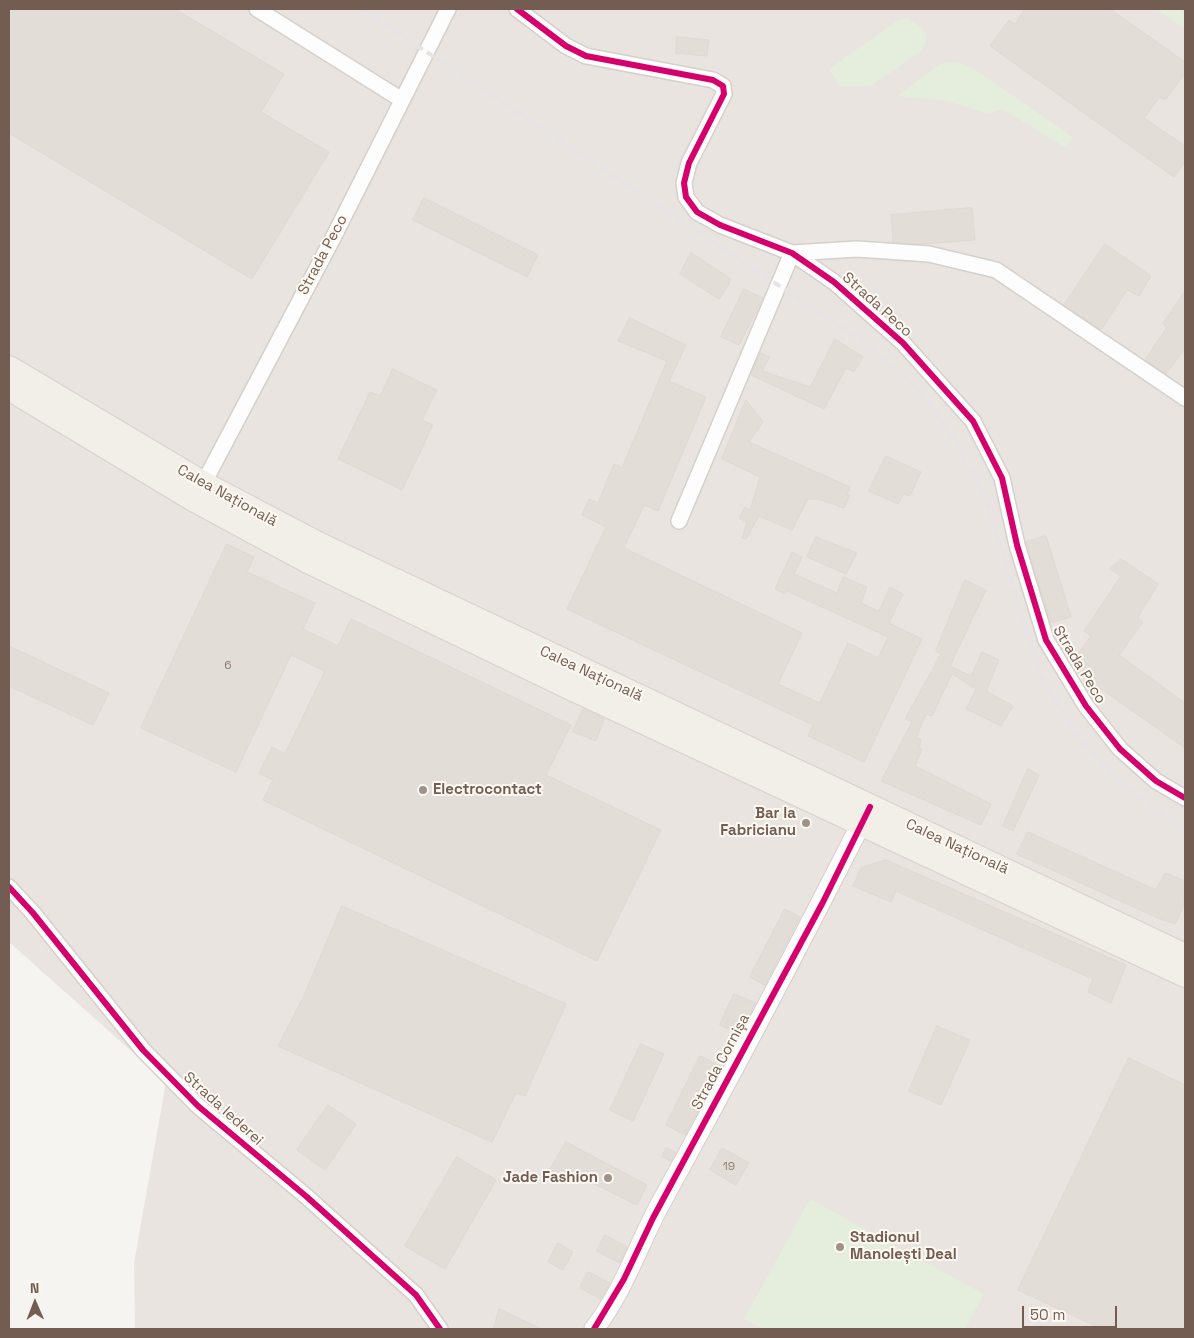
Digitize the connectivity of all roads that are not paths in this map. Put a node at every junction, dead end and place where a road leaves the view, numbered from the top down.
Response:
1 (256, 9) edge
2 (448, 9) edge
3 (517, 9) edge
4 (402, 100) junction
5 (792, 253) junction
6 (9, 368) edge
7 (9, 388) edge
8 (1185, 398) edge
9 (199, 492) junction
10 (679, 521) dead end
11 (1185, 798) edge
12 (866, 815) junction
13 (9, 887) edge
14 (1185, 956) edge
15 (1185, 975) edge
16 (440, 1329) edge
17 (594, 1329) edge

1 - 4 street
2 - 4 street, Strada Peco
3 - 5 street, Strada Peco
4 - 9 street, Strada Peco
5 - 8 street, Strada Peco
5 - 10 street
5 - 11 street, Strada Peco
6 - 9 main road, Calea Națională
7 - 9 main road, Calea Națională
9 - 12 main road, Calea Națională
12 - 14 main road, Calea Națională
12 - 15 main road, Calea Națională
12 - 17 street, Strada Cornișa
13 - 16 street, Strada Iederei

